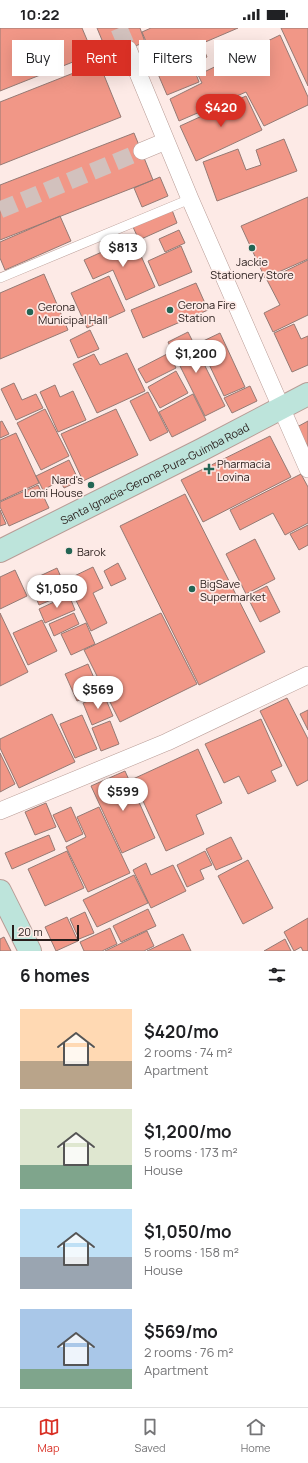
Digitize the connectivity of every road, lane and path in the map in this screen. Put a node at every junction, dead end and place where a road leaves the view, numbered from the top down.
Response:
1 (131, 56) tunnel mouth
2 (166, 141) junction
3 (142, 151) tunnel mouth
4 (190, 199) junction
5 (0, 278) edge
6 (308, 394) edge
7 (281, 408) junction
8 (308, 469) edge
9 (0, 551) edge
10 (308, 675) edge
11 (0, 811) edge
12 (0, 891) edge
13 (30, 951) edge

1 - 2 street
2 - 3 street
2 - 4 street
4 - 5 lane
4 - 7 street
6 - 7 main road, Santa Ignacia-Gerona-Pura-Guimba Road
7 - 8 street
7 - 9 main road, Santa Ignacia-Gerona-Pura-Guimba Road
10 - 11 street
12 - 13 main road

